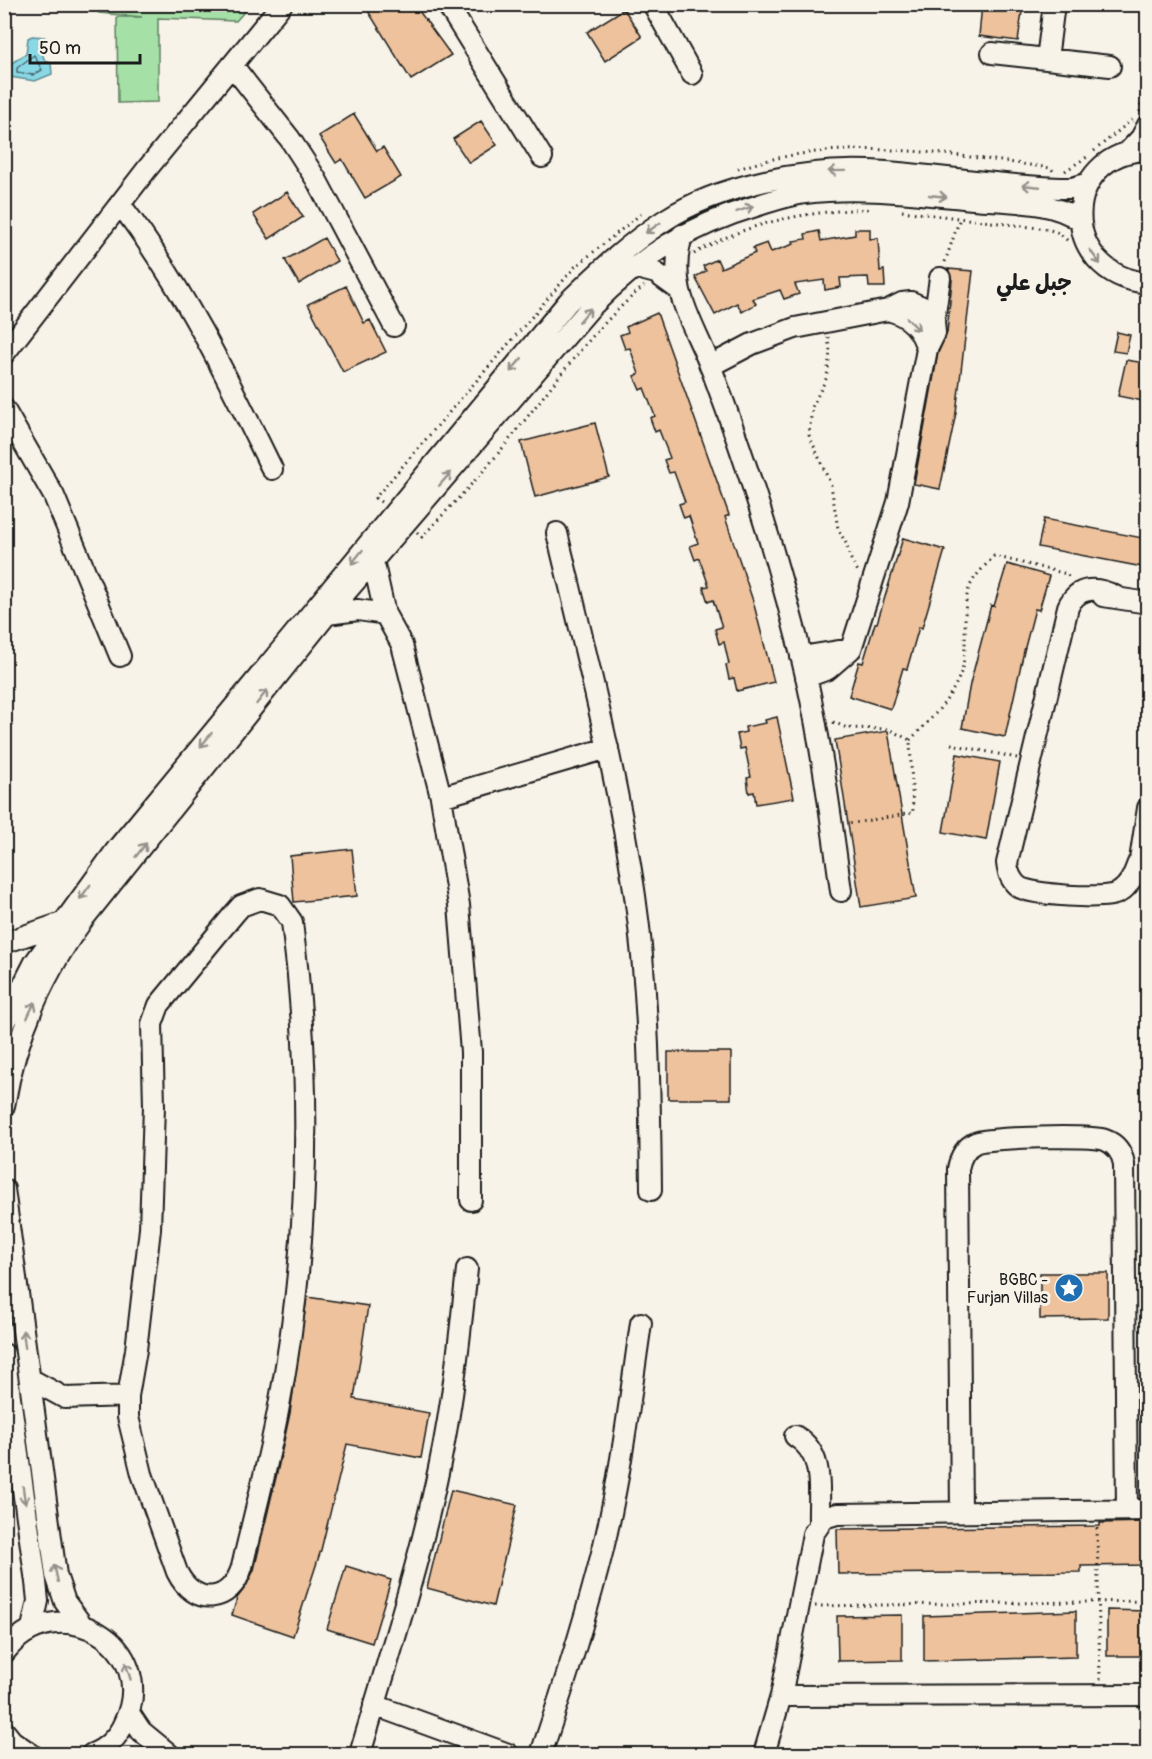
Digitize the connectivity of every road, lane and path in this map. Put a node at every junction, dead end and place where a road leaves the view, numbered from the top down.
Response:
1 (282, 4) edge
2 (447, 4) edge
3 (653, 4) edge
4 (1054, 4) edge
5 (992, 53) dead end
6 (1047, 59) junction
7 (232, 65) junction
8 (1110, 66) dead end
9 (692, 74) dead end
10 (1148, 78) edge
11 (1148, 125) edge
12 (1148, 150) edge
13 (1127, 153) junction
14 (542, 157) dead end
15 (736, 170) dead end
16 (1089, 183) junction
17 (963, 198) junction
18 (120, 204) junction
19 (877, 209) dead end
20 (647, 210) dead end
21 (901, 211) dead end
22 (960, 218) junction
23 (1079, 220) junction
24 (682, 235) junction
25 (1074, 248) dead end
26 (633, 267) junction
27 (940, 278) joint
28 (673, 280) junction
29 (1147, 288) edge
30 (888, 310) junction
31 (934, 321) junction
32 (825, 324) junction
33 (394, 326) dead end
34 (927, 349) junction
35 (4, 354) edge
36 (710, 366) junction
37 (4, 409) edge
38 (272, 469) dead end
39 (400, 518) junction
40 (557, 533) dead end
41 (373, 560) junction
42 (873, 583) junction
43 (1070, 587) dead end
44 (1148, 603) edge
45 (327, 614) junction
46 (385, 614) junction
47 (851, 649) junction
48 (120, 656) dead end
49 (801, 657) junction
50 (806, 676) junction
51 (831, 716) dead end
52 (910, 740) junction
53 (951, 744) dead end
54 (609, 748) junction
55 (1030, 760) junction
56 (441, 797) junction
57 (1146, 817) edge
58 (832, 827) junction
59 (841, 891) dead end
60 (62, 923) junction
61 (4, 943) edge
62 (4, 1023) edge
63 (4, 1106) edge
64 (4, 1189) edge
65 (651, 1190) dead end
66 (471, 1200) dead end
67 (467, 1269) dead end
68 (641, 1323) dead end
69 (4, 1354) edge
70 (30, 1379) junction
71 (128, 1396) junction
72 (64, 1398) junction
73 (38, 1430) junction
74 (795, 1436) dead end
75 (1127, 1510) junction
76 (1148, 1510) edge
77 (1097, 1511) junction
78 (961, 1513) junction
79 (819, 1523) junction
80 (1148, 1601) edge
81 (1099, 1603) junction
82 (801, 1606) junction
83 (82, 1625) junction
84 (32, 1628) junction
85 (4, 1653) edge
86 (1101, 1695) junction
87 (1148, 1695) edge
88 (781, 1696) junction
89 (374, 1706) junction
90 (129, 1713) junction
91 (4, 1731) edge
92 (96, 1754) edge
93 (31, 1755) edge
94 (169, 1755) edge
95 (360, 1755) edge
96 (508, 1755) edge
97 (541, 1755) edge
98 (764, 1755) edge

1 - 7 street
2 - 14 street
3 - 9 street
4 - 6 street
5 - 6 street
6 - 8 street
7 - 18 street
7 - 33 street
10 - 15 path
11 - 13 street
12 - 13 street
13 - 16 street
16 - 23 street
16 -> 39 street
17 - 22 path
17 - 23 street
24 -> 17 street
18 - 35 street
18 - 38 street
19 - 28 path
20 - 39 path
21 - 22 path
22 - 25 path
22 - 27 path
23 -> 29 street
24 - 26 street
24 - 28 street
26 - 28 street
39 -> 26 street
27 - 31 street
28 - 36 street
28 - 39 path
30 - 31 street
30 - 32 street
30 -> 34 street
31 - 34 street
32 - 36 street
32 - 42 path
34 - 42 street
36 - 49 street
37 - 48 street
39 - 41 street
39 -> 60 street
40 - 54 street
41 - 45 street
41 - 46 street
42 - 47 street
43 - 52 path
44 - 55 street
45 - 46 street
63 -> 45 street
46 - 56 street
47 - 49 street
47 - 50 street
49 - 50 street
50 - 58 street
51 - 52 path
52 - 58 path
53 - 55 path
54 - 56 street
54 - 65 street
55 - 57 street
56 - 66 street
58 - 59 street
60 - 61 street
60 - 62 street
70 -> 64 street
67 - 89 street
68 - 97 street
69 -> 84 street
70 - 72 street
70 - 73 street
71 - 71 street
71 - 72 street
72 - 73 street
83 -> 73 street
74 - 79 street
75 - 76 street
75 - 77 street
75 - 78 street
77 - 78 street
77 - 81 path
78 - 79 street
79 - 82 street
80 - 81 path
81 - 82 path
81 - 86 path
82 - 88 street
83 - 84 street
90 -> 83 street
84 - 85 street
86 - 87 street
86 - 88 street
88 - 98 street
89 - 95 street
89 - 96 street
90 - 92 street
90 - 94 street
91 - 93 street

